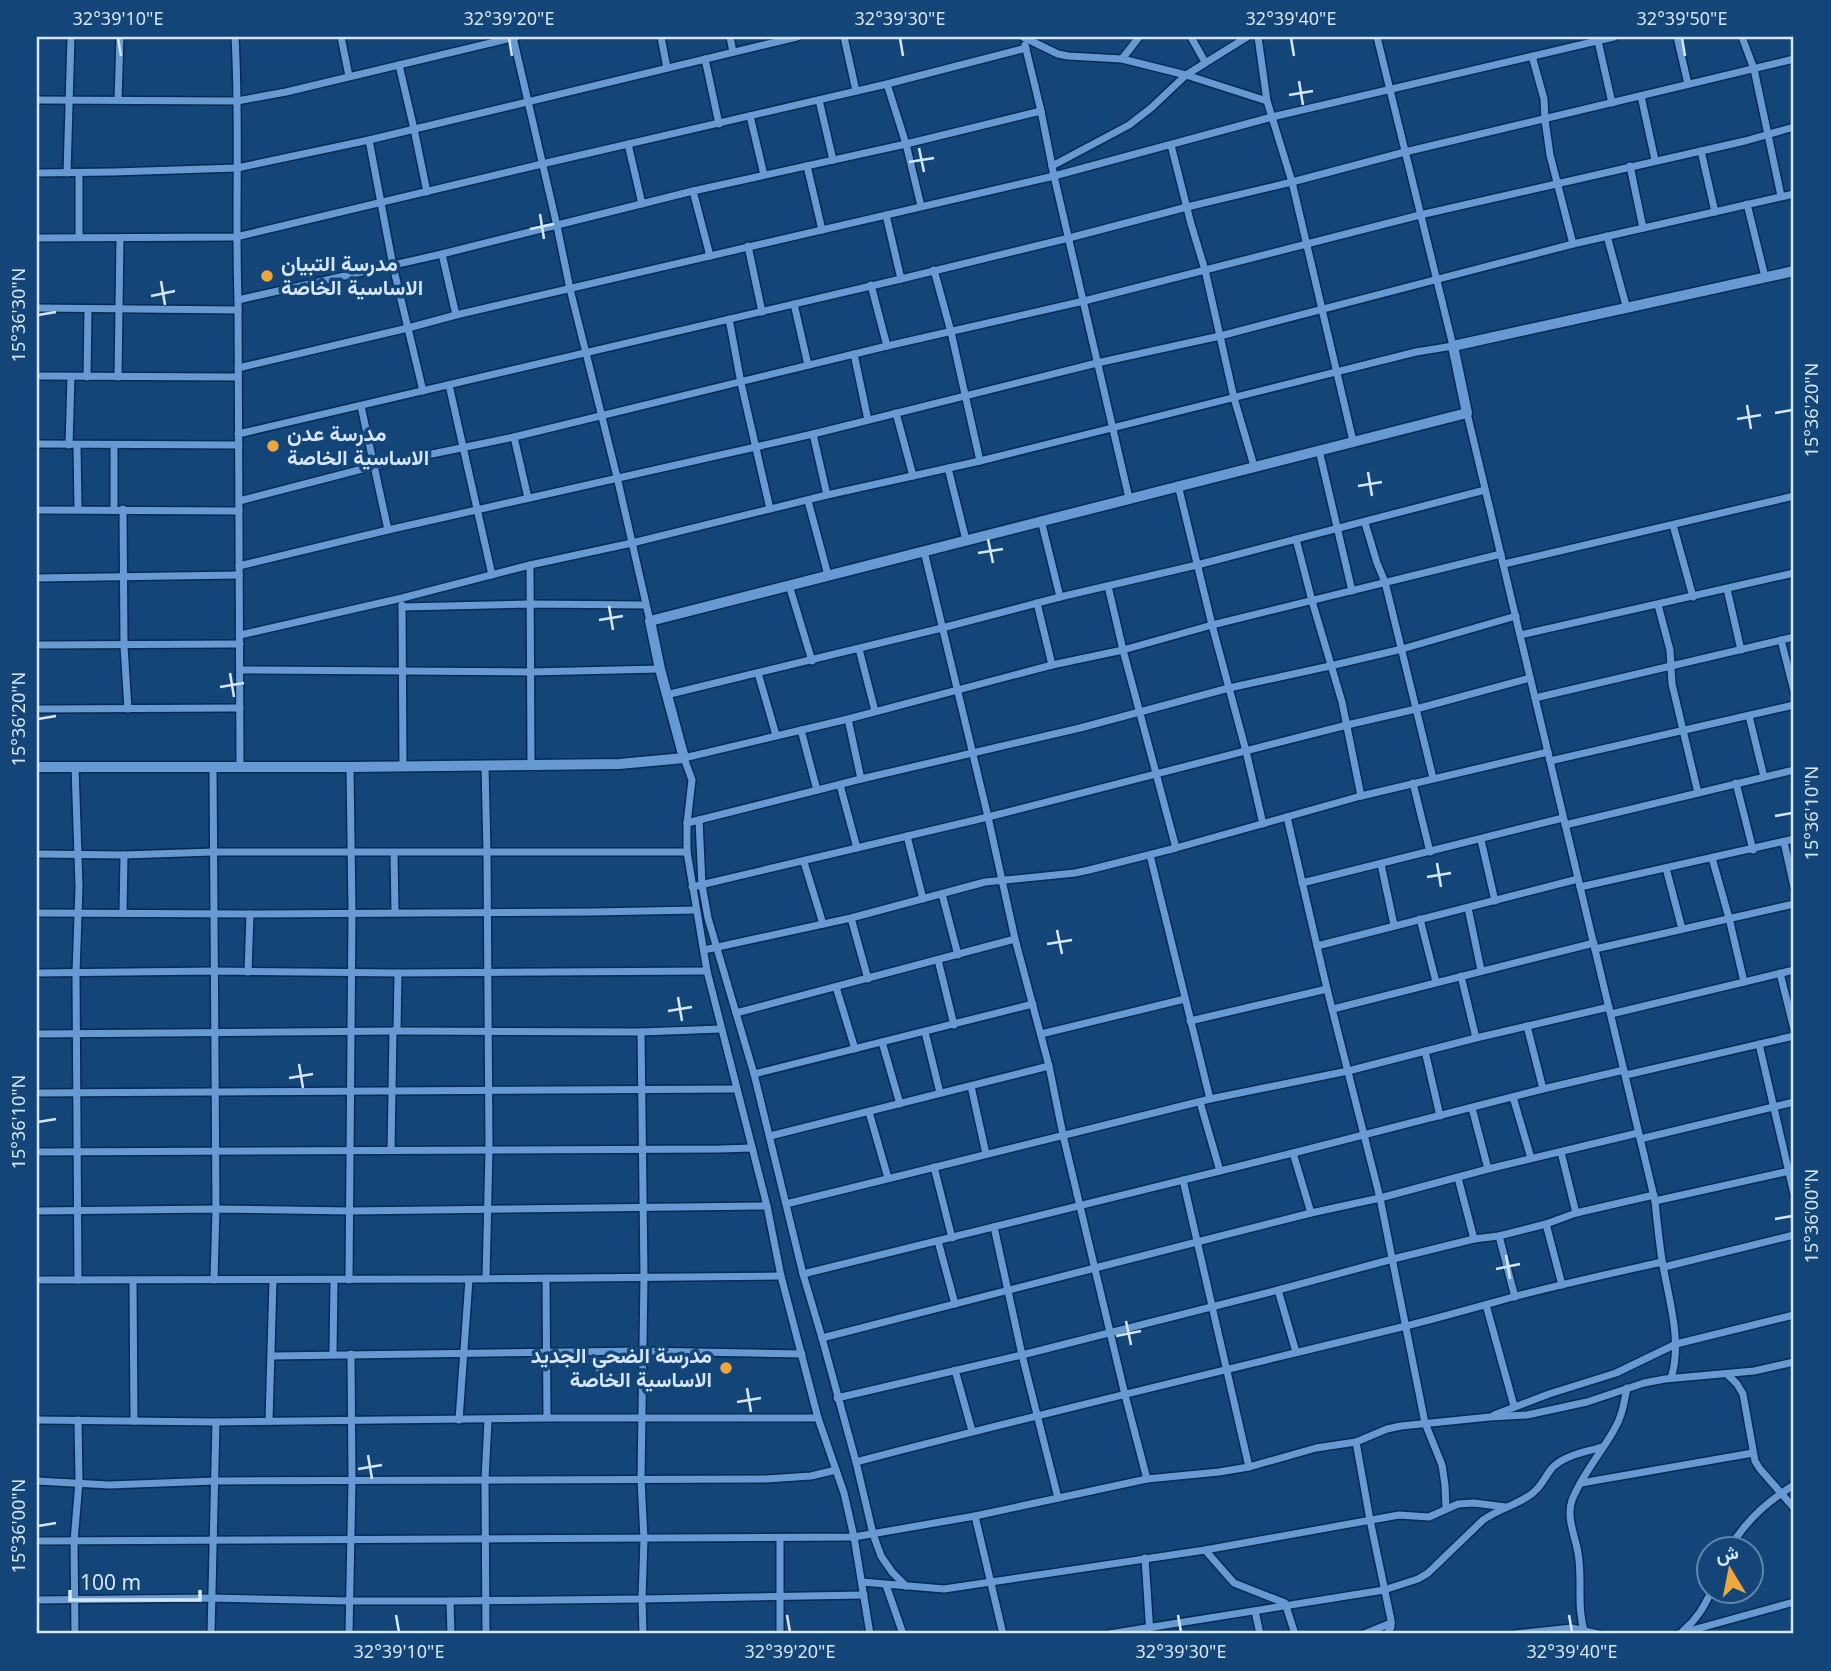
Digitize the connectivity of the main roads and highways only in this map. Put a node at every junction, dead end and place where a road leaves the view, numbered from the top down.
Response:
1 (1794, 271) edge
2 (37, 767) edge

1 - 2 main road

